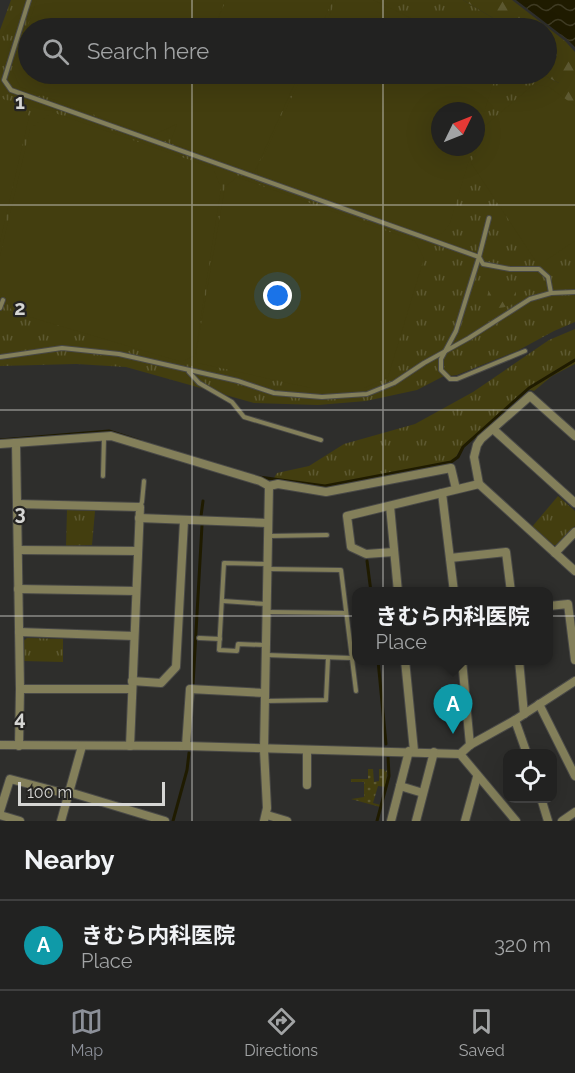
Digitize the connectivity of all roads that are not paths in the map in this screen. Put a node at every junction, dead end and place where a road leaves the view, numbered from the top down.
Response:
1 (29, 0) edge
2 (23, 18) edge
3 (18, 35) edge
4 (489, 218) dead end
5 (479, 257) junction
6 (575, 292) edge
7 (551, 293) junction
8 (3, 300) dead end
9 (0, 308) edge
10 (446, 351) junction
11 (525, 351) dead end
12 (0, 357) edge
13 (189, 371) junction
14 (493, 429) junction
15 (104, 435) junction
16 (575, 436) edge
17 (321, 440) dead end
18 (16, 443) junction
19 (0, 444) edge
20 (102, 476) dead end
21 (144, 481) dead end
22 (479, 484) junction
23 (269, 486) junction
24 (456, 489) junction
25 (442, 493) junction
26 (575, 503) edge
27 (17, 504) junction
28 (390, 506) junction
29 (140, 507) junction
30 (139, 518) junction
31 (184, 520) junction
32 (268, 523) junction
33 (575, 532) edge
34 (327, 534) dead end
35 (268, 536) junction
36 (18, 550) junction
37 (138, 551) junction
38 (394, 552) junction
39 (555, 554) junction
40 (450, 558) junction
41 (267, 566) junction
42 (575, 571) edge
43 (398, 587) edge
44 (454, 587) edge
45 (510, 587) edge
46 (18, 589) junction
47 (136, 591) junction
48 (575, 596) edge
49 (223, 601) junction
50 (568, 604) junction
51 (553, 606) edge
52 (266, 608) junction
53 (346, 613) junction
54 (19, 632) junction
55 (134, 636) junction
56 (199, 638) dead end
57 (220, 639) junction
58 (266, 645) junction
59 (266, 655) junction
60 (328, 658) junction
61 (351, 658) junction
62 (575, 660) edge
63 (352, 665) edge
64 (352, 665) edge
65 (405, 665) edge
66 (462, 665) edge
67 (519, 665) edge
68 (575, 681) edge
69 (132, 685) junction
70 (20, 689) junction
71 (356, 691) dead end
72 (265, 697) junction
73 (539, 704) junction
74 (524, 714) junction
75 (516, 720) junction
76 (470, 745) junction
77 (0, 746) edge
78 (19, 746) junction
79 (82, 746) junction
80 (130, 746) junction
81 (186, 746) junction
82 (525, 749) edge
83 (264, 750) junction
84 (306, 750) junction
85 (412, 751) junction
86 (434, 752) junction
87 (460, 754) junction
88 (575, 776) edge
89 (477, 777) junction
90 (307, 785) dead end
91 (400, 786) junction
92 (69, 792) junction
93 (423, 793) junction
94 (543, 803) edge
95 (575, 812) edge
96 (0, 813) edge
97 (266, 818) edge
98 (20, 821) edge
99 (61, 821) edge
100 (165, 821) edge
101 (287, 821) edge
102 (391, 821) edge
103 (416, 821) edge
104 (465, 821) edge
105 (516, 821) edge
106 (548, 821) edge
107 (561, 821) edge

1 - 2 lane
3 - 5 lane
4 - 5 lane
5 - 7 lane
5 - 10 lane
6 - 7 lane
7 - 10 lane
8 - 9 lane
10 - 11 lane
10 - 13 lane
12 - 13 lane
13 - 17 lane
14 - 16 street
14 - 22 street
14 - 26 street
15 - 18 street
15 - 20 lane
15 - 23 street
18 - 19 street
18 - 27 street
21 - 29 lane
22 - 24 street
22 - 39 street
23 - 24 street
23 - 32 street
24 - 25 street
25 - 28 street
25 - 40 street
27 - 29 street
27 - 36 street
28 - 38 street
28 - 38 street
29 - 30 street
30 - 31 street
30 - 37 street
31 - 32 street
31 - 69 street
32 - 35 street
33 - 39 street
34 - 35 lane
35 - 41 street
36 - 37 street
36 - 46 street
37 - 47 street
38 - 43 street
39 - 42 street
40 - 44 street
40 - 45 street
41 - 49 lane
41 - 52 street
41 - 53 lane
46 - 47 street
46 - 54 street
47 - 55 street
48 - 50 street
49 - 52 lane
49 - 57 lane
50 - 51 street
50 - 62 street
52 - 53 lane
52 - 58 street
53 - 61 lane
54 - 55 street
54 - 70 street
55 - 69 street
56 - 57 lane
57 - 58 lane
58 - 59 street
59 - 60 lane
59 - 72 street
60 - 61 lane
60 - 72 lane
61 - 63 lane
64 - 71 lane
65 - 85 street
66 - 76 street
67 - 74 street
68 - 73 street
69 - 70 street
69 - 80 street
70 - 78 street
72 - 81 street
72 - 83 street
73 - 74 street
73 - 88 street
74 - 75 street
75 - 76 street
75 - 82 street
76 - 87 street
77 - 78 street
78 - 79 street
79 - 80 street
79 - 92 street
80 - 81 street
81 - 83 street
83 - 84 street
83 - 97 street
84 - 85 street
84 - 90 street
85 - 86 street
85 - 91 street
86 - 87 street
86 - 93 street
87 - 89 street
89 - 104 street
89 - 105 street
91 - 93 street
91 - 102 street
92 - 96 street
92 - 99 street
92 - 100 street
93 - 103 street
94 - 106 street
95 - 107 street
96 - 98 street
97 - 101 street

